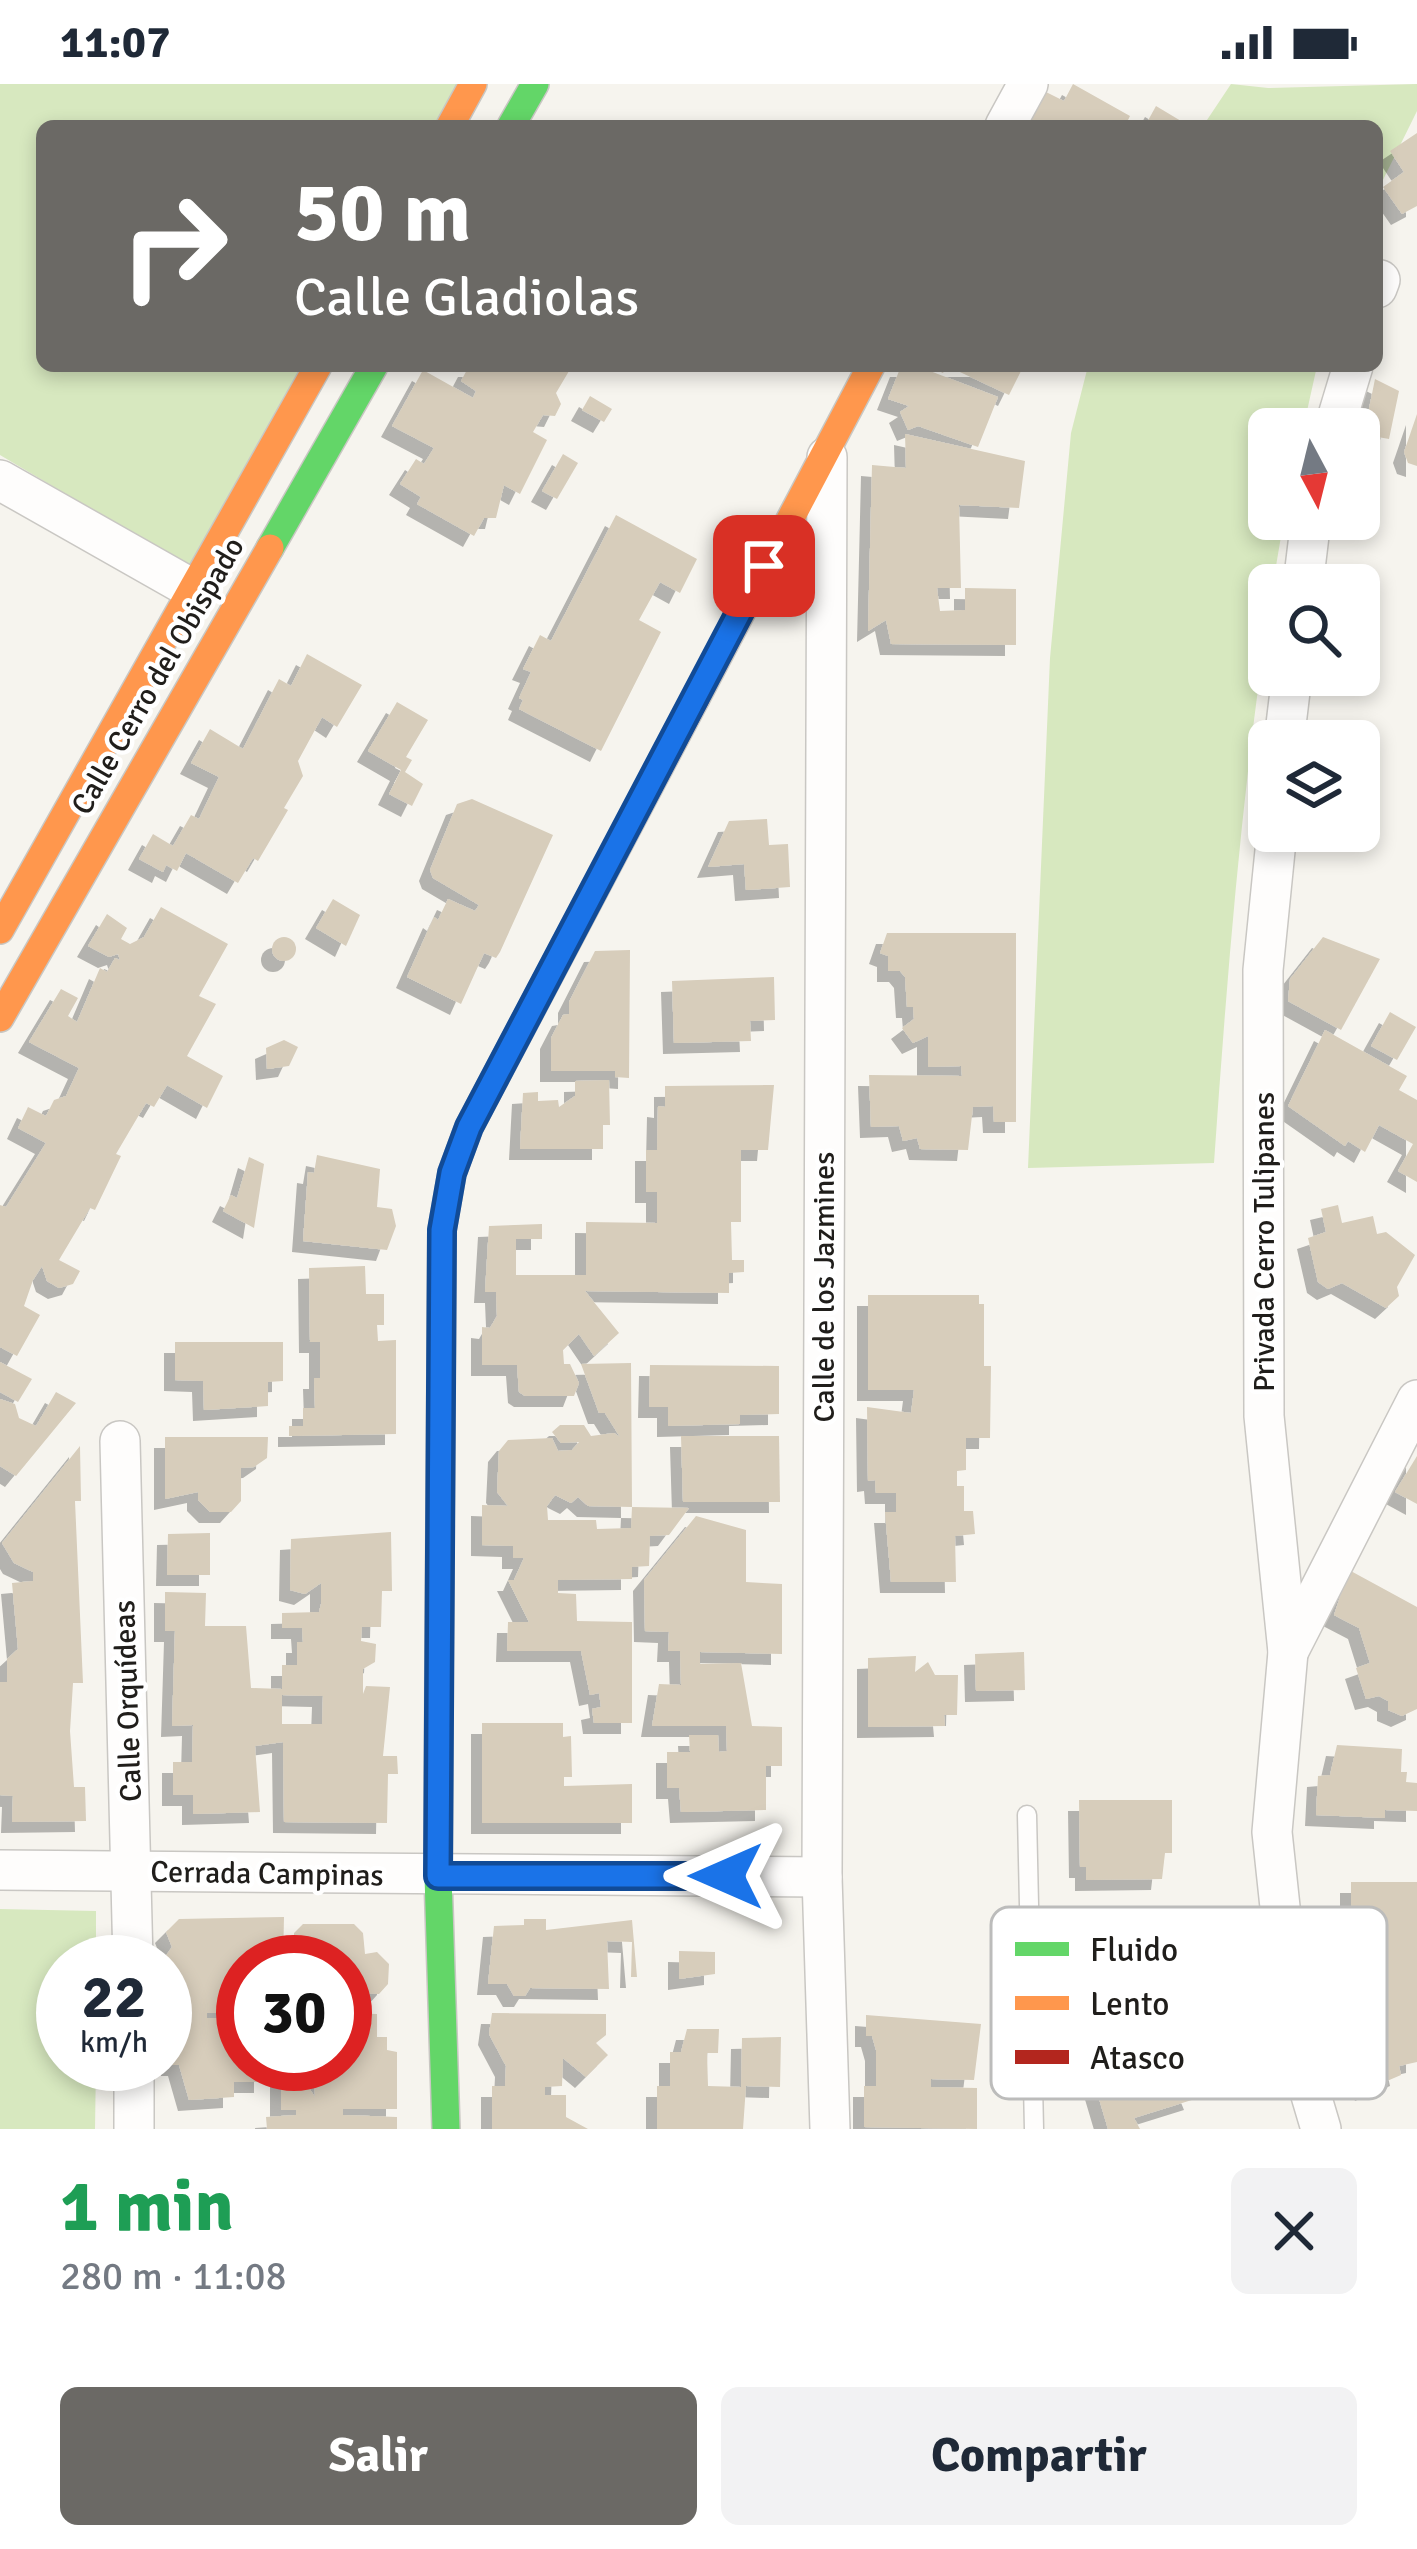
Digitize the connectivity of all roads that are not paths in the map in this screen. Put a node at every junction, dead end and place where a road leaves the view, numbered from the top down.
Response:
1 (473, 84) edge
2 (536, 84) edge
3 (1028, 84) edge
4 (453, 120) edge
5 (515, 120) edge
6 (1008, 120) edge
7 (315, 372) edge
8 (371, 372) edge
9 (868, 372) edge
10 (1351, 372) edge
11 (1340, 408) edge
12 (827, 446) junction
13 (0, 480) edge
14 (194, 590) junction
15 (1274, 852) edge
16 (0, 930) edge
17 (0, 1018) edge
18 (1417, 1400) edge
19 (120, 1441) dead end
20 (1288, 1652) junction
21 (1027, 1815) dead end
22 (0, 1870) edge
23 (133, 1872) junction
24 (438, 1876) junction
25 (821, 1877) junction
26 (1029, 1907) edge
27 (1279, 1907) edge
28 (133, 1935) edge
29 (134, 2091) edge
30 (1033, 2099) edge
31 (1313, 2099) edge
32 (134, 2129) edge
33 (446, 2129) edge
34 (830, 2129) edge
35 (1034, 2129) edge
36 (1322, 2129) edge

1 - 4 street
2 - 5 street
3 - 6 street
7 - 14 street, Calle Cerro del Obispado
8 - 17 street, Calle Cerro del Obispado
9 - 12 street
10 - 11 street
12 - 24 street
12 - 25 street, Calle de los Jazmines
13 - 14 street
14 - 16 street, Calle Cerro del Obispado
15 - 20 street, Privada Cerro Tulipanes
18 - 20 street
19 - 23 street, Calle Orquídeas
20 - 27 street
21 - 26 lane
22 - 23 street, Cerrada Campinas
23 - 24 street, Cerrada Campinas
23 - 28 street, Calle Orquídeas
24 - 25 street, Cerrada Campinas
24 - 33 street
25 - 34 street, Calle de los Jazmines
29 - 32 street
30 - 35 lane
31 - 36 street

